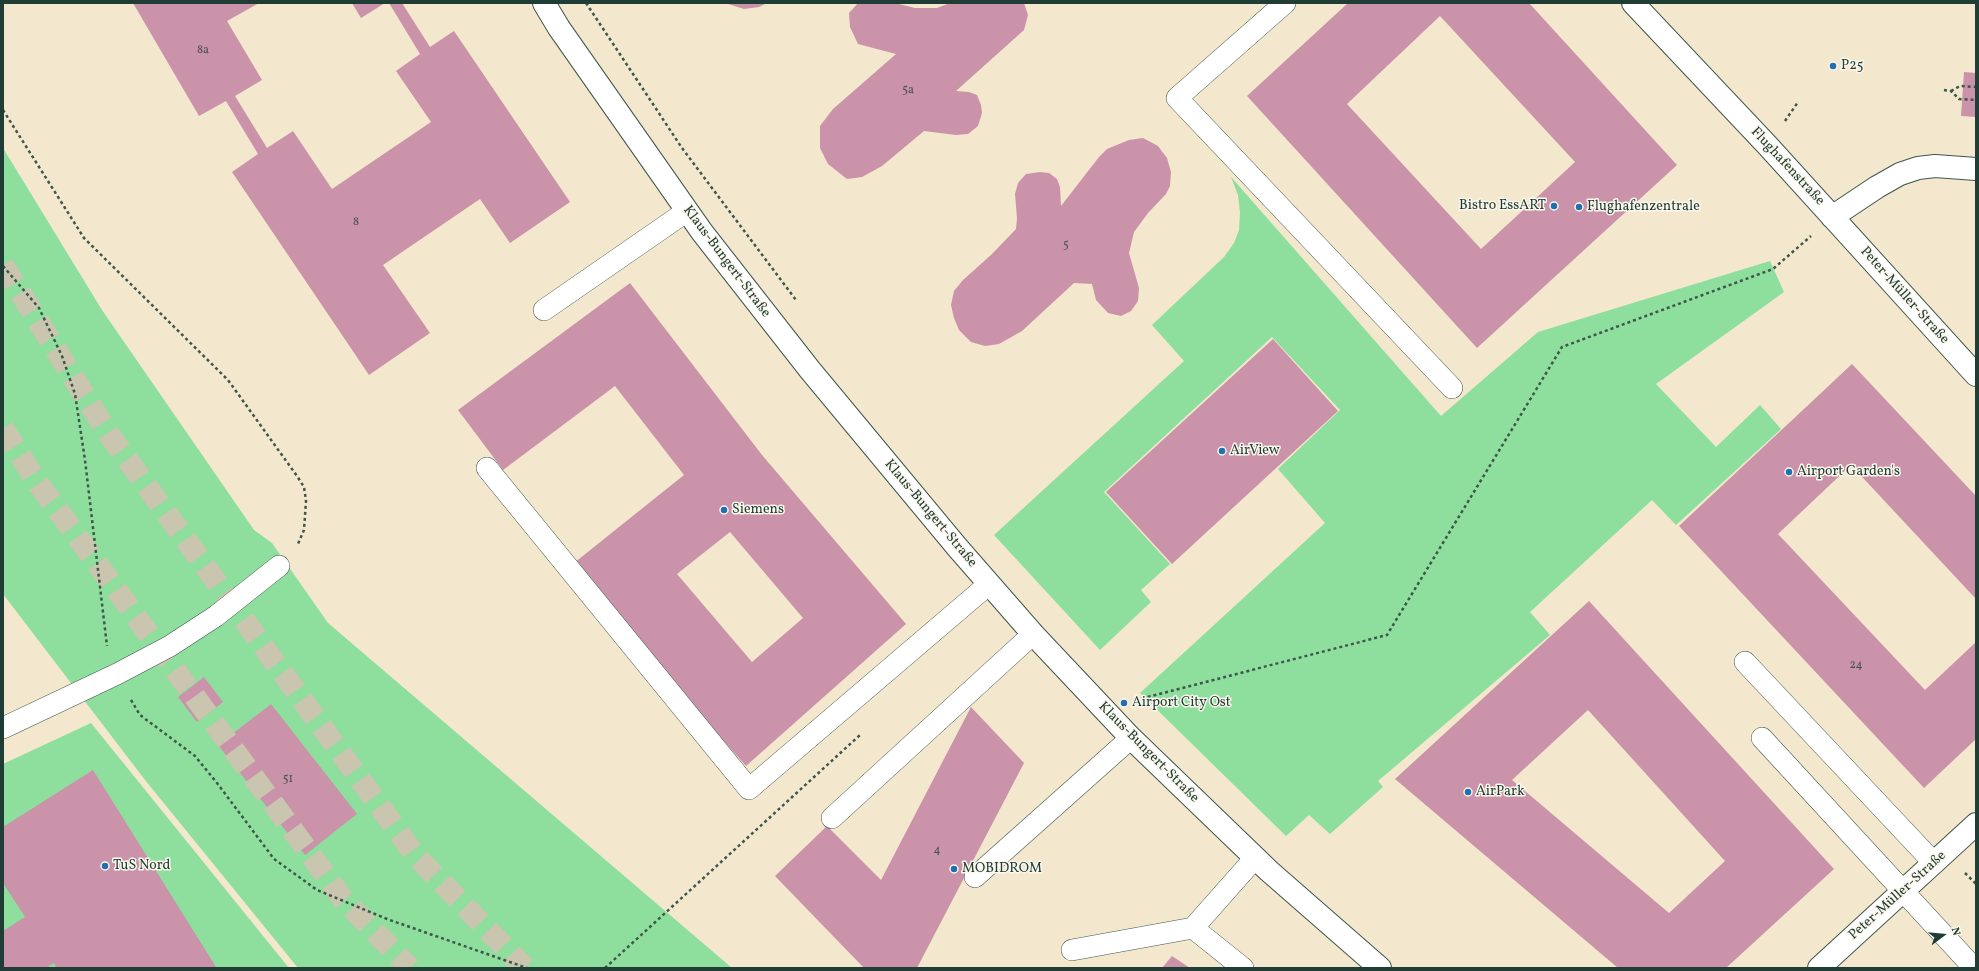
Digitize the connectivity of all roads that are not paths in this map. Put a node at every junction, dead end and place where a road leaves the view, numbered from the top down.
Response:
1 (544, 3) edge
2 (1285, 3) edge
3 (1633, 3) edge
4 (1976, 169) edge
5 (687, 211) junction
6 (1832, 217) junction
7 (544, 310) dead end
8 (1976, 375) edge
9 (1452, 388) dead end
10 (487, 468) dead end
11 (278, 566) road end
12 (989, 584) junction
13 (1033, 634) junction
14 (1745, 662) dead end
15 (3, 728) edge
16 (1131, 738) junction
17 (1762, 738) dead end
18 (832, 818) dead end
19 (1973, 832) edge
20 (1255, 858) junction
21 (1934, 863) junction
22 (975, 877) dead end
23 (1903, 891) junction
24 (1193, 928) junction
25 (1072, 950) dead end
26 (1243, 968) edge
27 (1380, 968) edge
28 (1819, 968) edge
29 (1974, 968) edge

1 - 5 street, Klaus-Bungert-Straße
2 - 9 lane
3 - 6 street, Flughafenstraße
4 - 6 street, Flughafenstraße
5 - 7 lane
5 - 12 street, Klaus-Bungert-Straße
6 - 8 street, Peter-Müller-Straße
10 - 12 lane
11 - 15 lane
12 - 13 street, Klaus-Bungert-Straße
13 - 16 street, Klaus-Bungert-Straße
13 - 18 lane
14 - 21 lane
16 - 20 street, Klaus-Bungert-Straße
16 - 22 lane
17 - 23 lane
19 - 21 street, Peter-Müller-Straße
20 - 24 lane
20 - 27 street, Klaus-Bungert-Straße
21 - 23 street, Peter-Müller-Straße
23 - 28 street, Peter-Müller-Straße
23 - 29 lane
24 - 25 lane
24 - 26 lane

